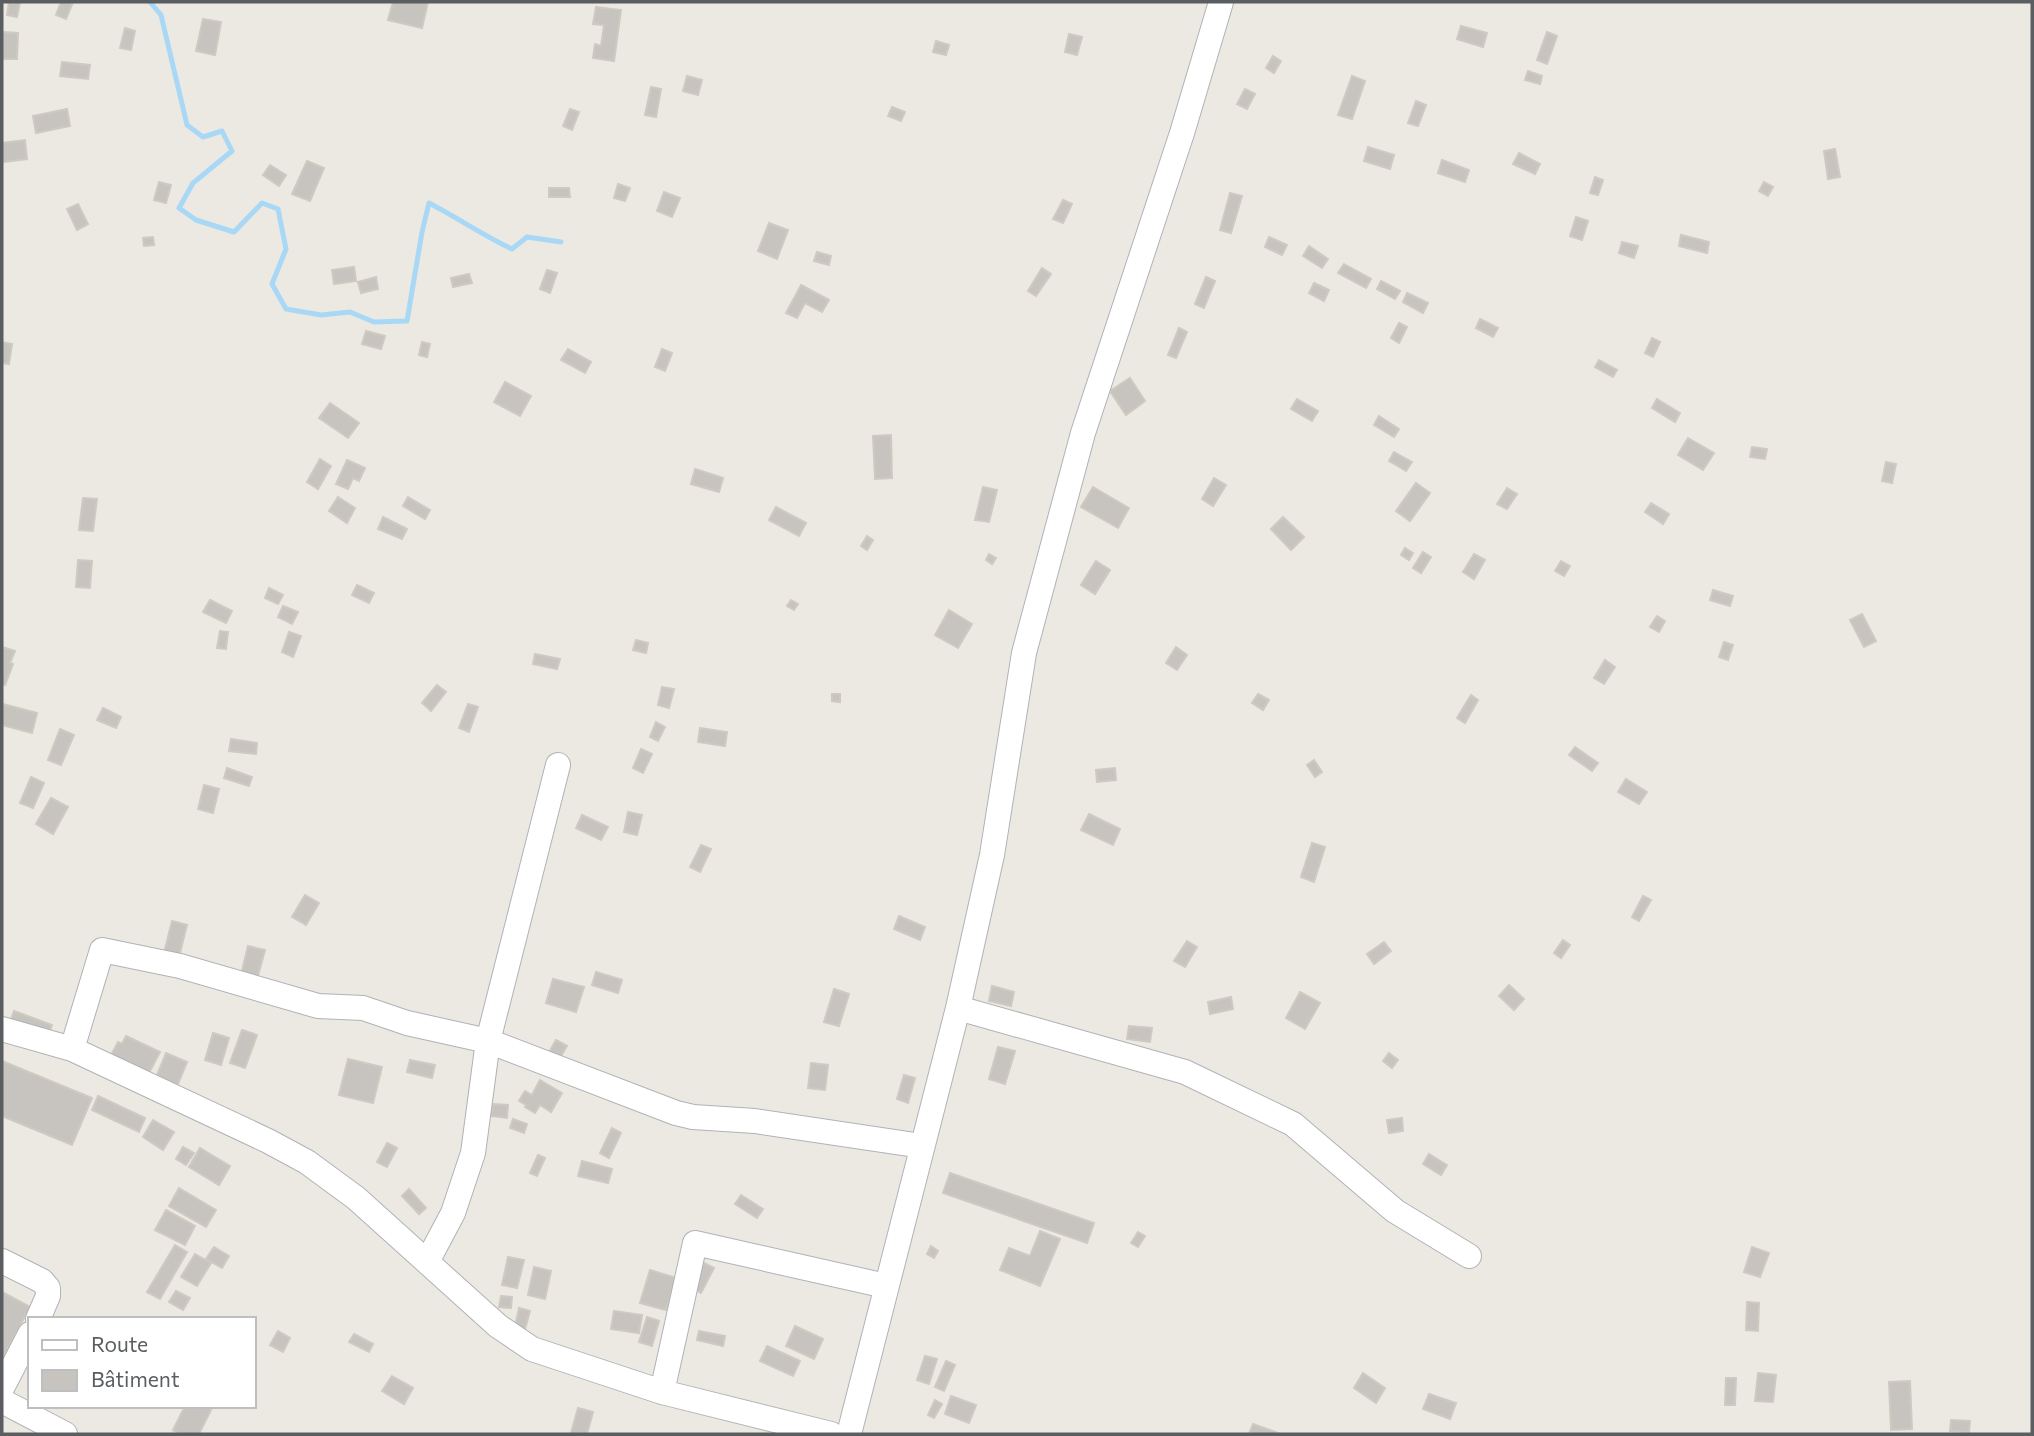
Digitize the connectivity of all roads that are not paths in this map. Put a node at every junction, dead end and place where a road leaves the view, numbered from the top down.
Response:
1 (1221, 2) edge
2 (558, 765) dead end
3 (958, 1007) junction
4 (2, 1029) edge
5 (488, 1041) junction
6 (72, 1049) junction
7 (922, 1146) junction
8 (1469, 1256) dead end
9 (2, 1261) edge
10 (428, 1262) junction
11 (886, 1286) junction
12 (39, 1317) edge
13 (28, 1339) edge
14 (2, 1388) edge
15 (662, 1392) junction
16 (2, 1401) edge
17 (65, 1434) edge
18 (831, 1434) edge
19 (849, 1434) edge

1 - 3 street
2 - 5 street
3 - 7 street
3 - 8 street
4 - 6 street
5 - 6 street
5 - 7 street
5 - 10 street
6 - 10 street
7 - 11 street
9 - 12 street
10 - 15 street
11 - 15 street
11 - 19 street
13 - 14 street
15 - 18 street
16 - 17 street

